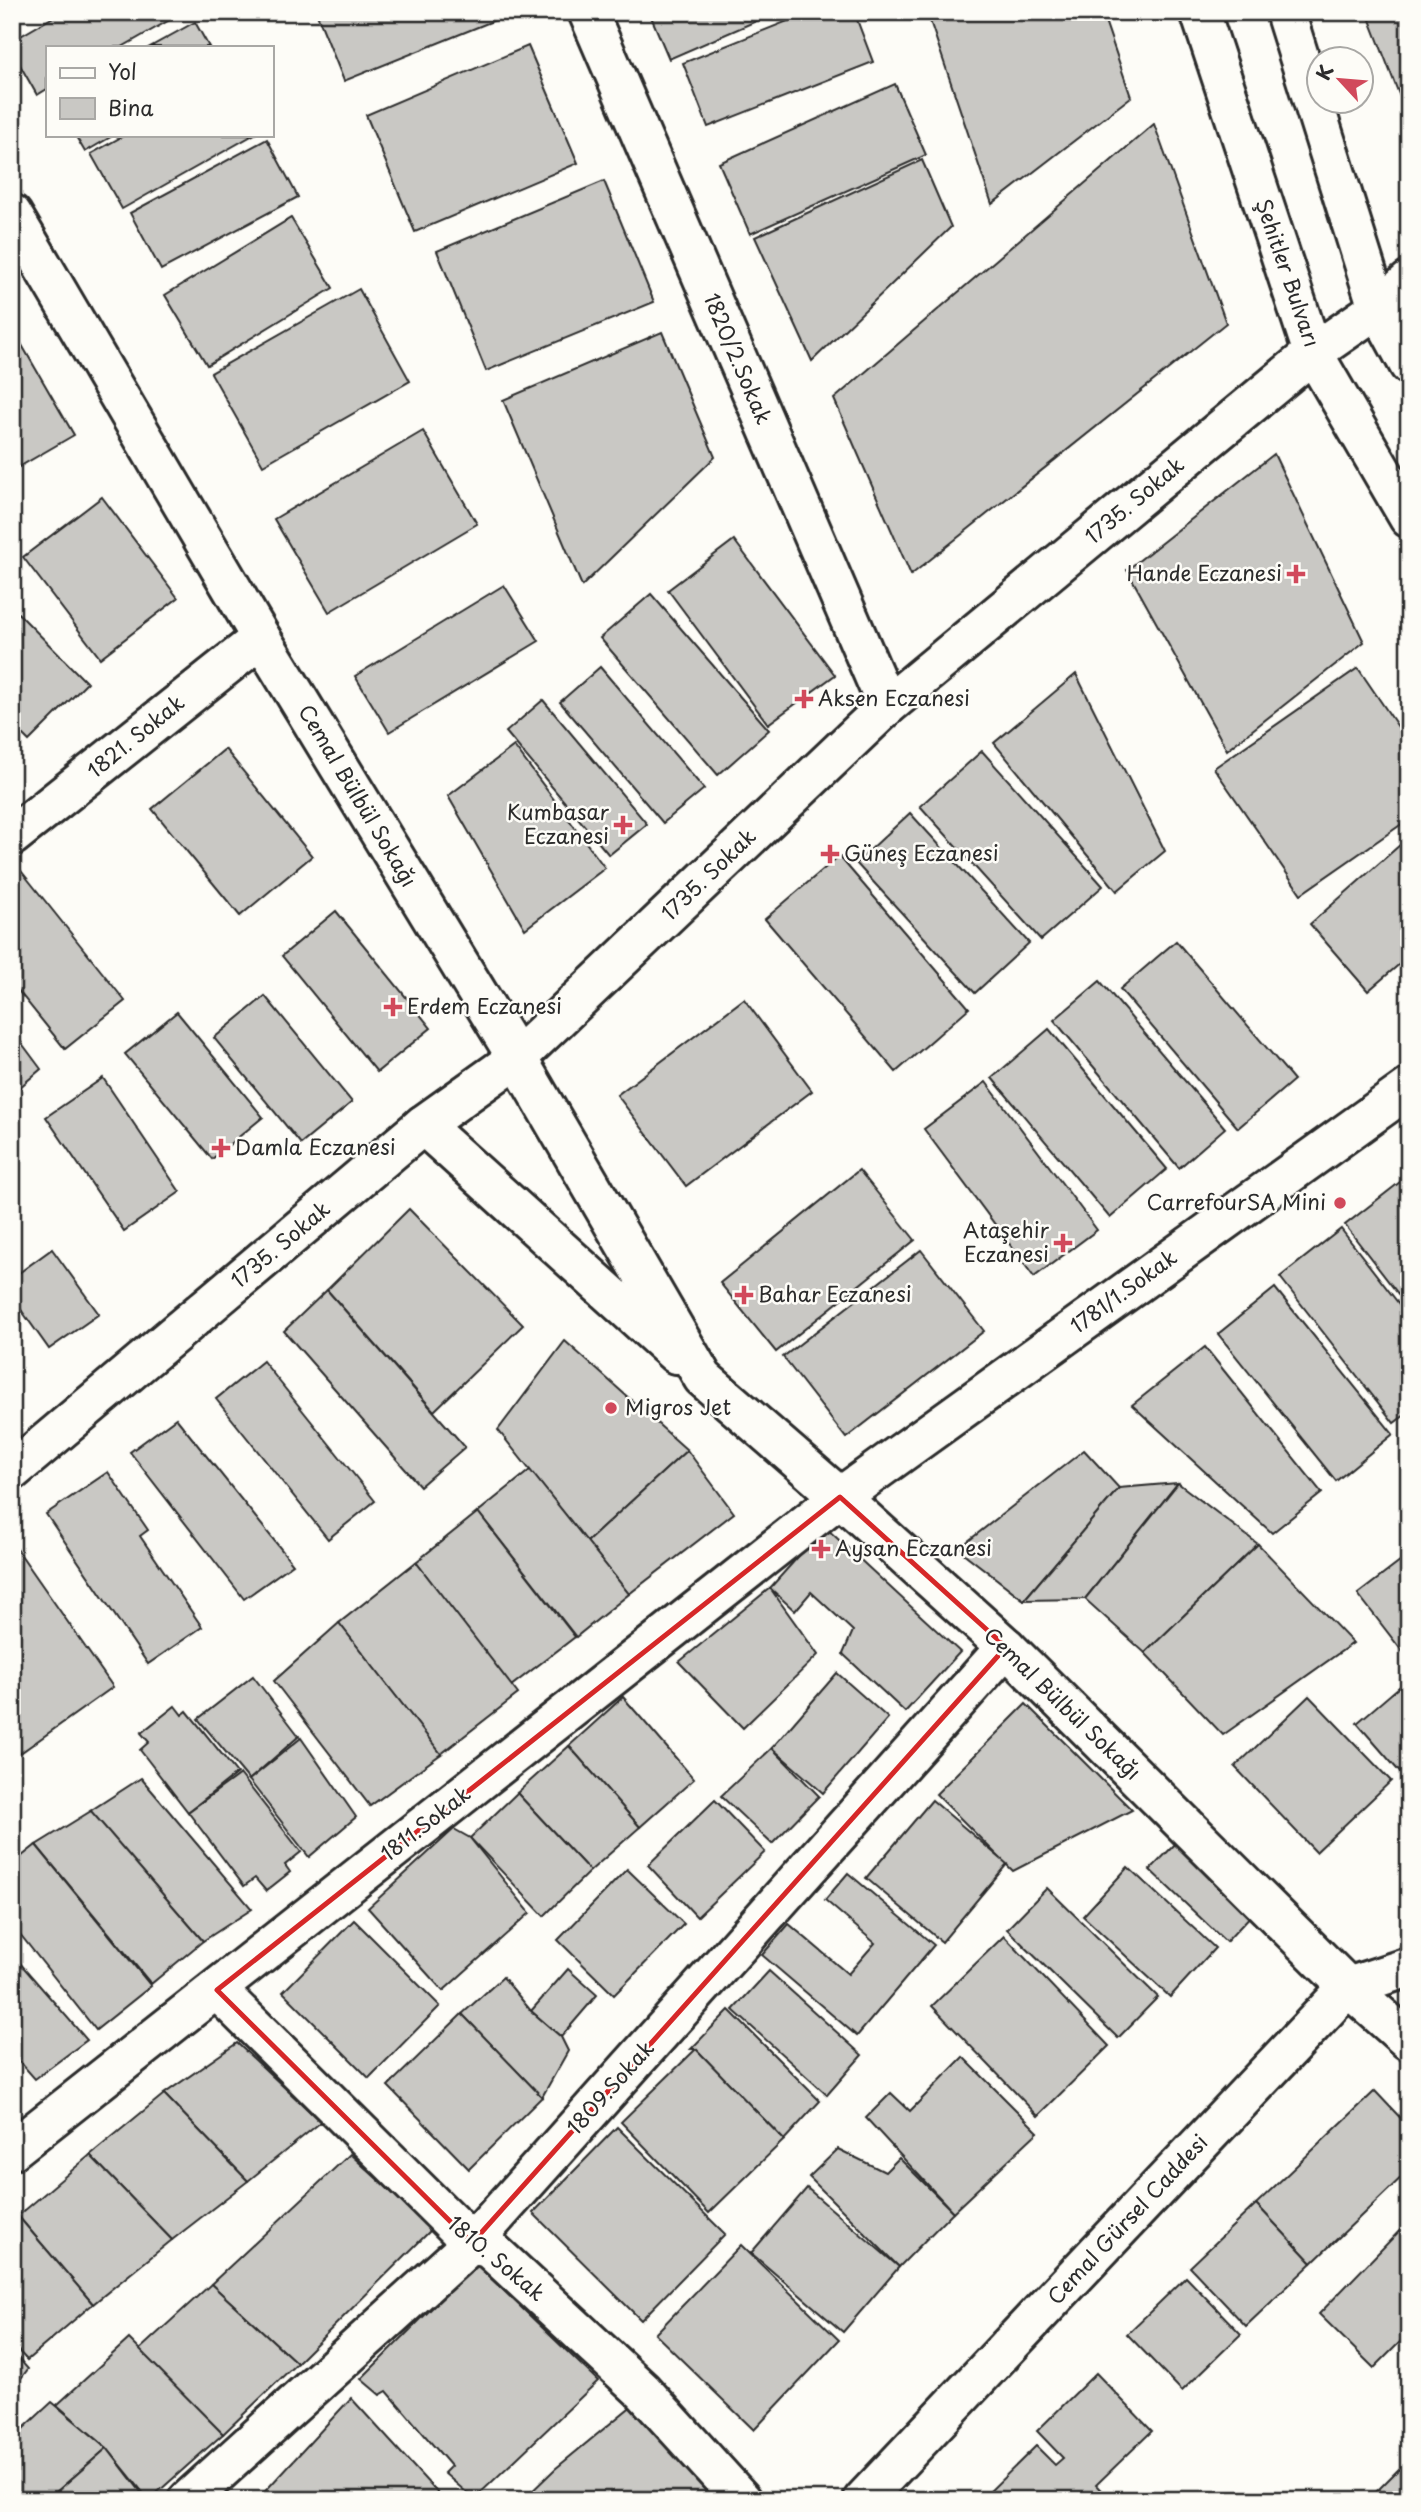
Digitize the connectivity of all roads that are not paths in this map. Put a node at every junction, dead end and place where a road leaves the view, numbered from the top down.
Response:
1 (588, 12) edge
2 (1200, 12) edge
3 (1285, 12) edge
4 (12, 214) edge
5 (1409, 281) edge
6 (1378, 308) junction
7 (1313, 353) junction
8 (1409, 365) edge
9 (1409, 518) edge
10 (261, 638) junction
11 (887, 706) junction
12 (12, 836) edge
13 (517, 1058) junction
14 (1409, 1088) edge
15 (423, 1125) junction
16 (703, 1378) junction
17 (12, 1471) edge
18 (840, 1497) junction
19 (1006, 1647) junction
20 (1409, 1967) edge
21 (1348, 1987) junction
22 (217, 1990) junction
23 (1409, 2041) edge
24 (12, 2150) edge
25 (472, 2243) junction
26 (188, 2500) edge
27 (742, 2500) edge
28 (863, 2500) edge

1 - 11 street, 1820/2.Sokak
2 - 7 street, Şehitler Bulvarı
3 - 6 street
4 - 10 street, Cemal Bülbül Sokağı
5 - 6 street, 1735. Sokak
6 - 7 street, 1735. Sokak
6 - 8 street
7 - 9 street, Şehitler Bulvarı
7 - 11 street, 1735. Sokak
10 - 12 street, 1821. Sokak
10 - 13 street, Cemal Bülbül Sokağı
11 - 13 street, 1735. Sokak
13 - 15 street, 1735. Sokak
13 - 16 street, Cemal Bülbül Sokağı
14 - 18 street, 1781/1.Sokak
15 - 16 street, Cemal Bülbül Sokağı
15 - 17 street, 1735. Sokak
16 - 18 street, Cemal Bülbül Sokağı
18 - 19 street, Cemal Bülbül Sokağı
18 - 22 street, 1811.Sokak
19 - 21 street, Cemal Bülbül Sokağı
19 - 25 street, 1809.Sokak
20 - 21 street, Cemal Gürsel Caddesi
21 - 23 street, Cemal Bülbül Sokağı
21 - 28 street, Cemal Gürsel Caddesi
22 - 24 street, 1811.Sokak
22 - 25 street, 1810. Sokak
25 - 26 street, 1809.Sokak
25 - 27 street, 1810. Sokak

